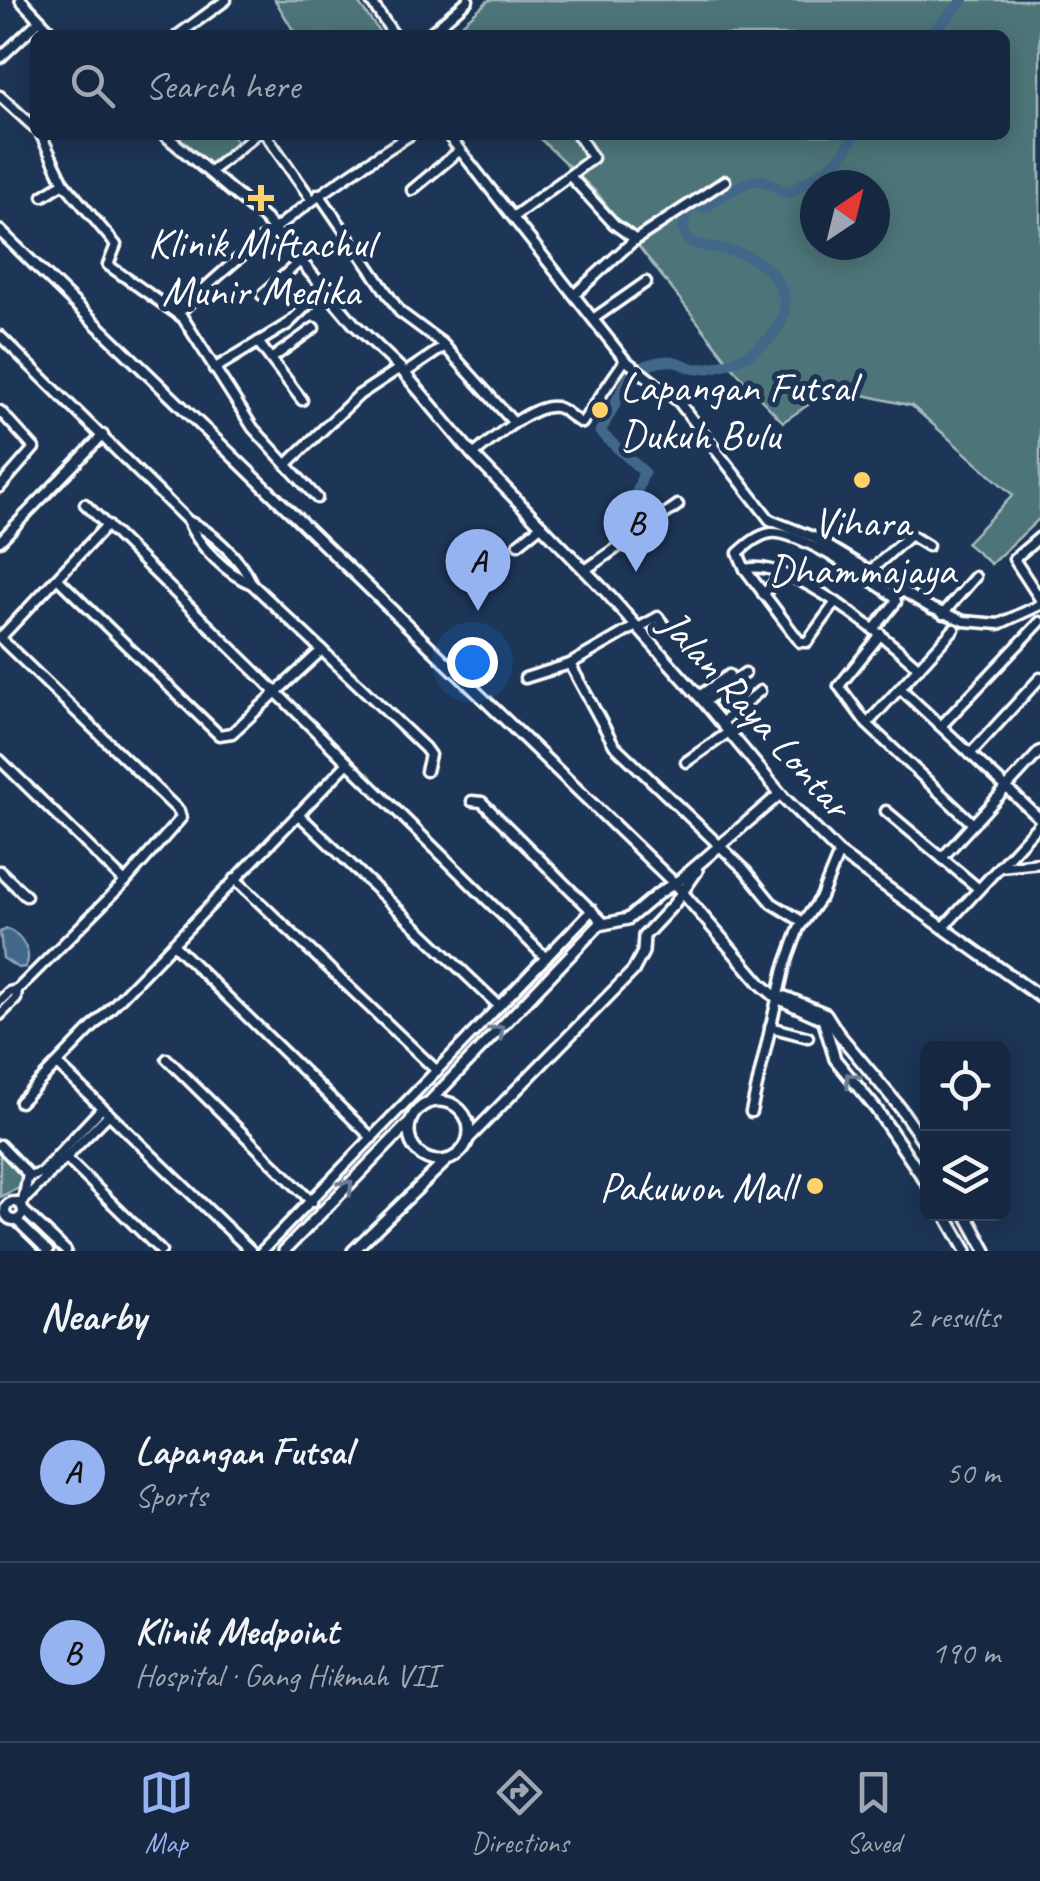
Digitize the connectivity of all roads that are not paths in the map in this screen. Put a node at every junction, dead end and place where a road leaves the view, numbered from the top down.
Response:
1 (20, 0) edge
2 (226, 0) edge
3 (370, 0) edge
4 (468, 0) edge
5 (40, 20) junction
6 (49, 30) edge
7 (187, 30) edge
8 (391, 30) edge
9 (434, 30) edge
10 (0, 58) edge
11 (0, 96) edge
12 (30, 123) edge
13 (43, 140) edge
14 (171, 140) edge
15 (249, 140) edge
16 (270, 140) edge
17 (402, 140) edge
18 (452, 140) edge
19 (582, 140) edge
20 (460, 151) junction
21 (210, 172) junction
22 (570, 176) junction
23 (726, 181) dead end
24 (64, 183) junction
25 (412, 190) dead end
26 (43, 196) dead end
27 (315, 196) junction
28 (513, 218) junction
29 (273, 229) junction
30 (0, 230) edge
31 (636, 240) junction
32 (300, 261) junction
33 (646, 282) dead end
34 (324, 289) junction
35 (262, 294) dead end
36 (575, 294) junction
37 (178, 314) junction
38 (593, 319) junction
39 (314, 328) dead end
40 (0, 336) edge
41 (258, 342) junction
42 (445, 346) junction
43 (271, 359) junction
44 (625, 360) junction
45 (214, 369) junction
46 (402, 371) junction
47 (302, 400) dead end
48 (0, 411) edge
49 (514, 423) junction
50 (103, 435) junction
51 (474, 456) junction
52 (288, 462) junction
53 (1, 485) edge
54 (317, 498) dead end
55 (85, 504) dead end
56 (678, 505) dead end
57 (107, 525) junction
58 (542, 526) junction
59 (1040, 536) edge
60 (0, 541) edge
61 (518, 544) dead end
62 (928, 546) dead end
63 (745, 569) junction
64 (585, 570) junction
65 (870, 571) junction
66 (783, 575) junction
67 (975, 576) dead end
68 (57, 578) junction
69 (763, 594) junction
70 (836, 602) junction
71 (1040, 602) edge
72 (943, 614) junction
73 (1040, 622) edge
74 (664, 626) dead end
75 (637, 627) junction
76 (954, 629) dead end
77 (877, 631) junction
78 (0, 638) edge
79 (322, 650) junction
80 (570, 664) junction
81 (920, 668) junction
82 (745, 673) dead end
83 (729, 674) dead end
84 (525, 678) dead end
85 (1040, 678) edge
86 (901, 689) junction
87 (760, 691) dead end
88 (278, 694) junction
89 (701, 699) junction
90 (724, 722) junction
91 (867, 724) junction
92 (941, 726) junction
93 (730, 732) junction
94 (1040, 750) edge
95 (970, 754) junction
96 (0, 760) edge
97 (686, 762) dead end
98 (348, 763) junction
99 (426, 770) dead end
100 (1006, 787) junction
101 (782, 796) junction
102 (472, 801) dead end
103 (886, 811) dead end
104 (298, 814) junction
105 (1040, 820) edge
106 (973, 824) junction
107 (719, 848) junction
108 (839, 853) junction
109 (942, 858) junction
110 (1040, 863) edge
111 (999, 867) junction
112 (0, 871) edge
113 (235, 879) junction
114 (125, 882) junction
115 (678, 888) junction
116 (978, 889) junction
117 (26, 896) dead end
118 (674, 904) junction
119 (592, 910) junction
120 (702, 918) junction
121 (628, 919) junction
122 (803, 922) junction
123 (598, 924) junction
124 (944, 927) junction
125 (644, 936) junction
126 (173, 944) junction
127 (546, 958) junction
128 (0, 984) edge
129 (14, 994) junction
130 (776, 996) junction
131 (1040, 997) edge
132 (0, 1001) edge
133 (500, 1006) junction
134 (0, 1016) edge
135 (770, 1028) junction
136 (808, 1037) dead end
137 (167, 1059) dead end
138 (57, 1064) junction
139 (437, 1071) junction
140 (430, 1101) junction
141 (20, 1102) dead end
142 (106, 1111) junction
143 (751, 1112) dead end
144 (410, 1122) junction
145 (372, 1138) junction
146 (920, 1138) edge
147 (468, 1139) junction
148 (0, 1146) edge
149 (920, 1148) edge
150 (909, 1154) junction
151 (66, 1158) junction
152 (447, 1160) junction
153 (920, 1173) edge
154 (29, 1177) junction
155 (312, 1202) junction
156 (24, 1205) junction
157 (8, 1220) edge
158 (948, 1221) edge
159 (970, 1221) edge
160 (48, 1251) edge
161 (66, 1251) edge
162 (161, 1251) edge
163 (251, 1251) edge
164 (262, 1251) edge
165 (284, 1251) edge
166 (353, 1251) edge
167 (966, 1251) edge
168 (986, 1251) edge

1 - 5 street
2 - 7 street
3 - 8 street
4 - 9 street
5 - 6 street
5 - 10 street
11 - 12 street
13 - 24 street
14 - 21 street, Jalan Raya Lontar
15 - 21 street
16 - 27 street
17 - 27 street
18 - 20 street
19 - 22 street
20 - 25 street
20 - 28 street
21 - 29 street, Jalan Raya Lontar
22 - 28 street
22 - 31 street
23 - 31 street
24 - 26 street
24 - 37 street
27 - 29 street
27 - 42 street
28 - 36 street
29 - 32 street, Jalan Raya Lontar
29 - 37 street
30 - 115 street
31 - 36 street
32 - 34 street, Jalan Raya Lontar
32 - 35 street
33 - 38 street
34 - 41 street
34 - 46 street, Jalan Raya Lontar
36 - 38 street
37 - 45 street
38 - 44 street
39 - 43 street
40 - 50 street
41 - 43 street
41 - 45 street
42 - 46 street
42 - 49 street
43 - 47 street
44 - 49 street
44 - 65 street
45 - 52 street
46 - 51 street, Jalan Raya Lontar
46 - 52 street
48 - 53 street
49 - 51 street
50 - 60 street
50 - 79 street
51 - 58 street, Jalan Raya Lontar
52 - 54 street
55 - 57 street
56 - 64 street
57 - 68 street
57 - 88 street
58 - 61 street
58 - 64 street, Jalan Raya Lontar
59 - 71 street
62 - 65 street
63 - 66 street
63 - 69 street
63 - 77 street
64 - 75 street, Jalan Raya Lontar
65 - 72 street
66 - 69 street
66 - 70 street
67 - 72 street
68 - 78 street
68 - 88 street
69 - 70 street
70 - 77 street
71 - 72 street
73 - 92 street
74 - 75 street
75 - 80 street
75 - 89 street, Jalan Raya Lontar
76 - 81 street
77 - 81 street
77 - 91 street
78 - 114 street
79 - 88 street
79 - 99 street
80 - 84 street
80 - 107 street
81 - 86 street
82 - 89 street
83 - 89 street
85 - 95 street
86 - 91 street
86 - 92 street
87 - 90 street
88 - 98 street
89 - 90 street, Jalan Raya Lontar
90 - 93 street, Jalan Raya Lontar
91 - 106 street
92 - 95 street
93 - 97 street
93 - 101 street, Jalan Raya Lontar
94 - 100 street
95 - 100 street
96 - 114 street
98 - 104 street
98 - 127 street
100 - 105 street
100 - 106 street
101 - 107 street
101 - 108 street, Jalan Raya Lontar
102 - 119 street
103 - 109 street
104 - 113 street
104 - 133 street
105 - 111 street
106 - 109 street
107 - 115 street
107 - 122 street
108 - 122 street
108 - 124 street, Jalan Raya Lontar
109 - 116 street
110 - 111 street
111 - 116 street
112 - 117 street
113 - 126 street
113 - 139 street
114 - 129 street
115 - 118 street
115 - 120 street
115 - 121 street
116 - 124 street
118 - 120 street
118 - 125 street
119 - 123 street
119 - 127 street
120 - 130 street
121 - 123 street
121 - 125 street
122 - 130 street
140 -> 123 street
124 - 131 street, Jalan Raya Lontar
125 - 147 street
126 - 138 street
126 - 145 street
127 - 133 street
128 - 129 street
129 - 132 street
129 - 134 street
130 - 135 street
130 - 146 street
150 -> 130 street
133 - 139 street
135 - 136 street
135 - 143 street
137 - 155 street
138 - 141 street
138 - 142 street
139 - 145 street
140 - 144 street
140 - 147 street
142 - 151 street
142 - 154 street
142 - 163 street
144 - 152 street
165 -> 144 street
145 - 155 street
147 - 152 street
148 - 154 street
149 - 150 street
150 - 153 street
151 - 156 street
151 - 162 street
152 - 166 street
154 - 156 street
155 - 164 street
156 - 157 street
156 - 157 street
156 - 161 street
157 - 160 street
158 - 167 street
159 - 168 street

